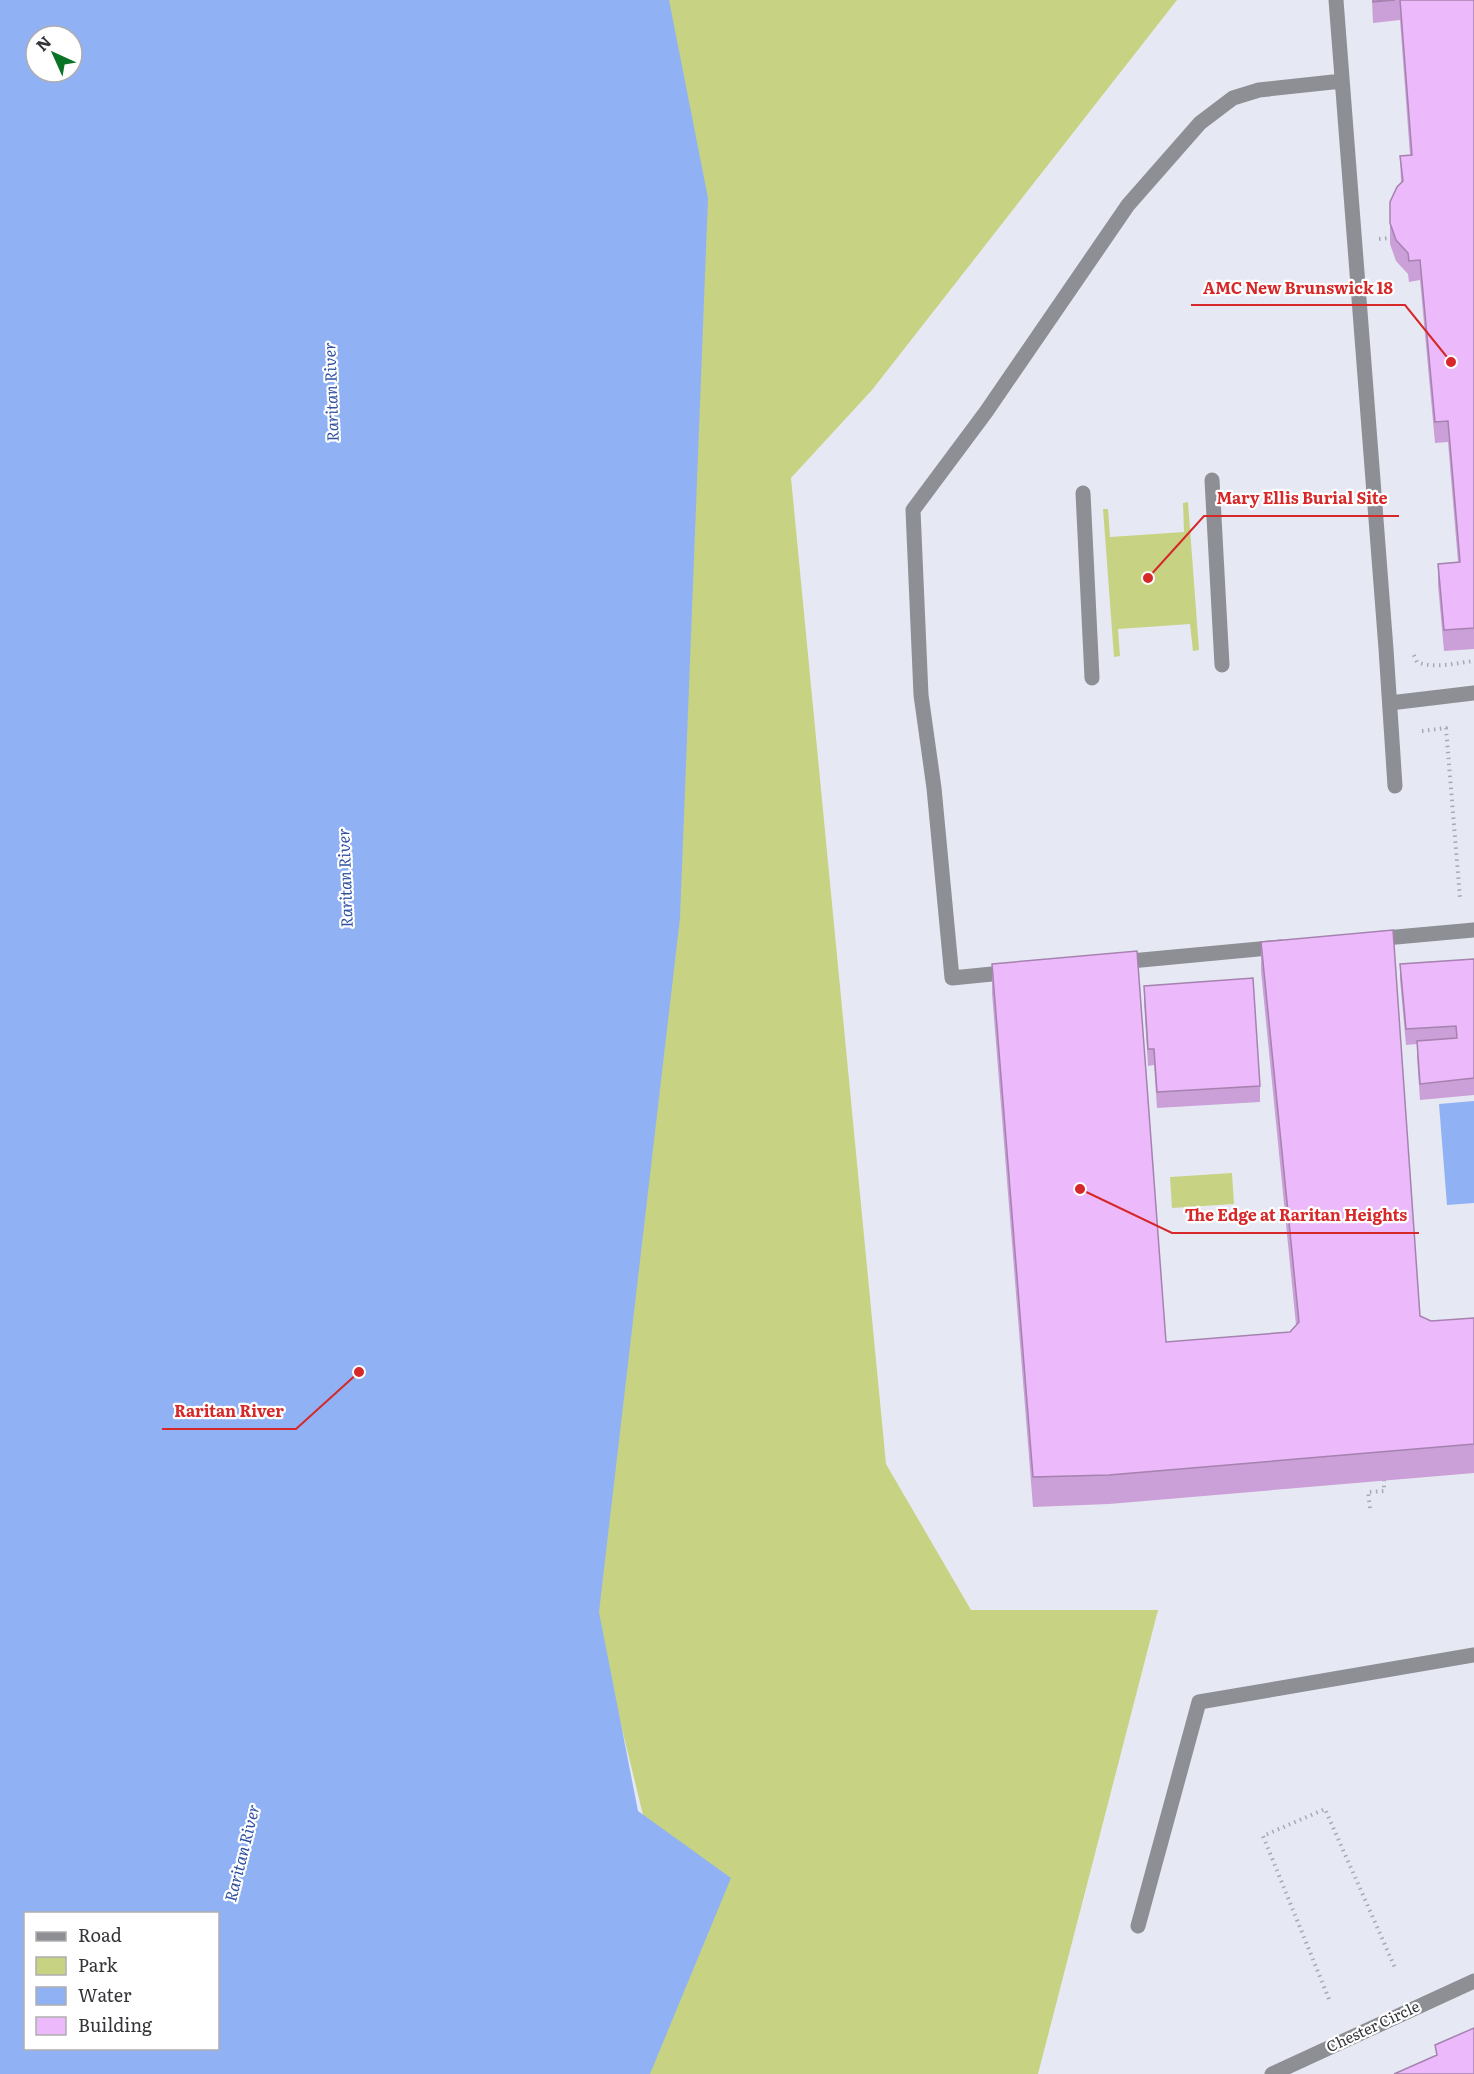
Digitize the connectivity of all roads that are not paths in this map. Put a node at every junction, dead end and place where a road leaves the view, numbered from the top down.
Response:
1 (1335, 0) edge
2 (1341, 81) junction
3 (1212, 480) dead end
4 (1083, 493) dead end
5 (1222, 665) dead end
6 (1092, 678) dead end
7 (1474, 693) edge
8 (1390, 703) junction
9 (1395, 786) dead end
10 (1474, 930) edge
11 (1355, 941) edge
12 (1296, 946) edge
13 (1106, 964) edge
14 (1023, 971) edge
15 (1474, 1655) edge
16 (1138, 1926) dead end
17 (1474, 1981) edge
18 (1272, 2074) edge

1 - 2 street
2 - 8 street
2 - 14 street
3 - 5 street
4 - 6 street
7 - 8 street
8 - 9 street
10 - 11 street
12 - 13 street
15 - 16 street
17 - 18 street, Chester Circle

